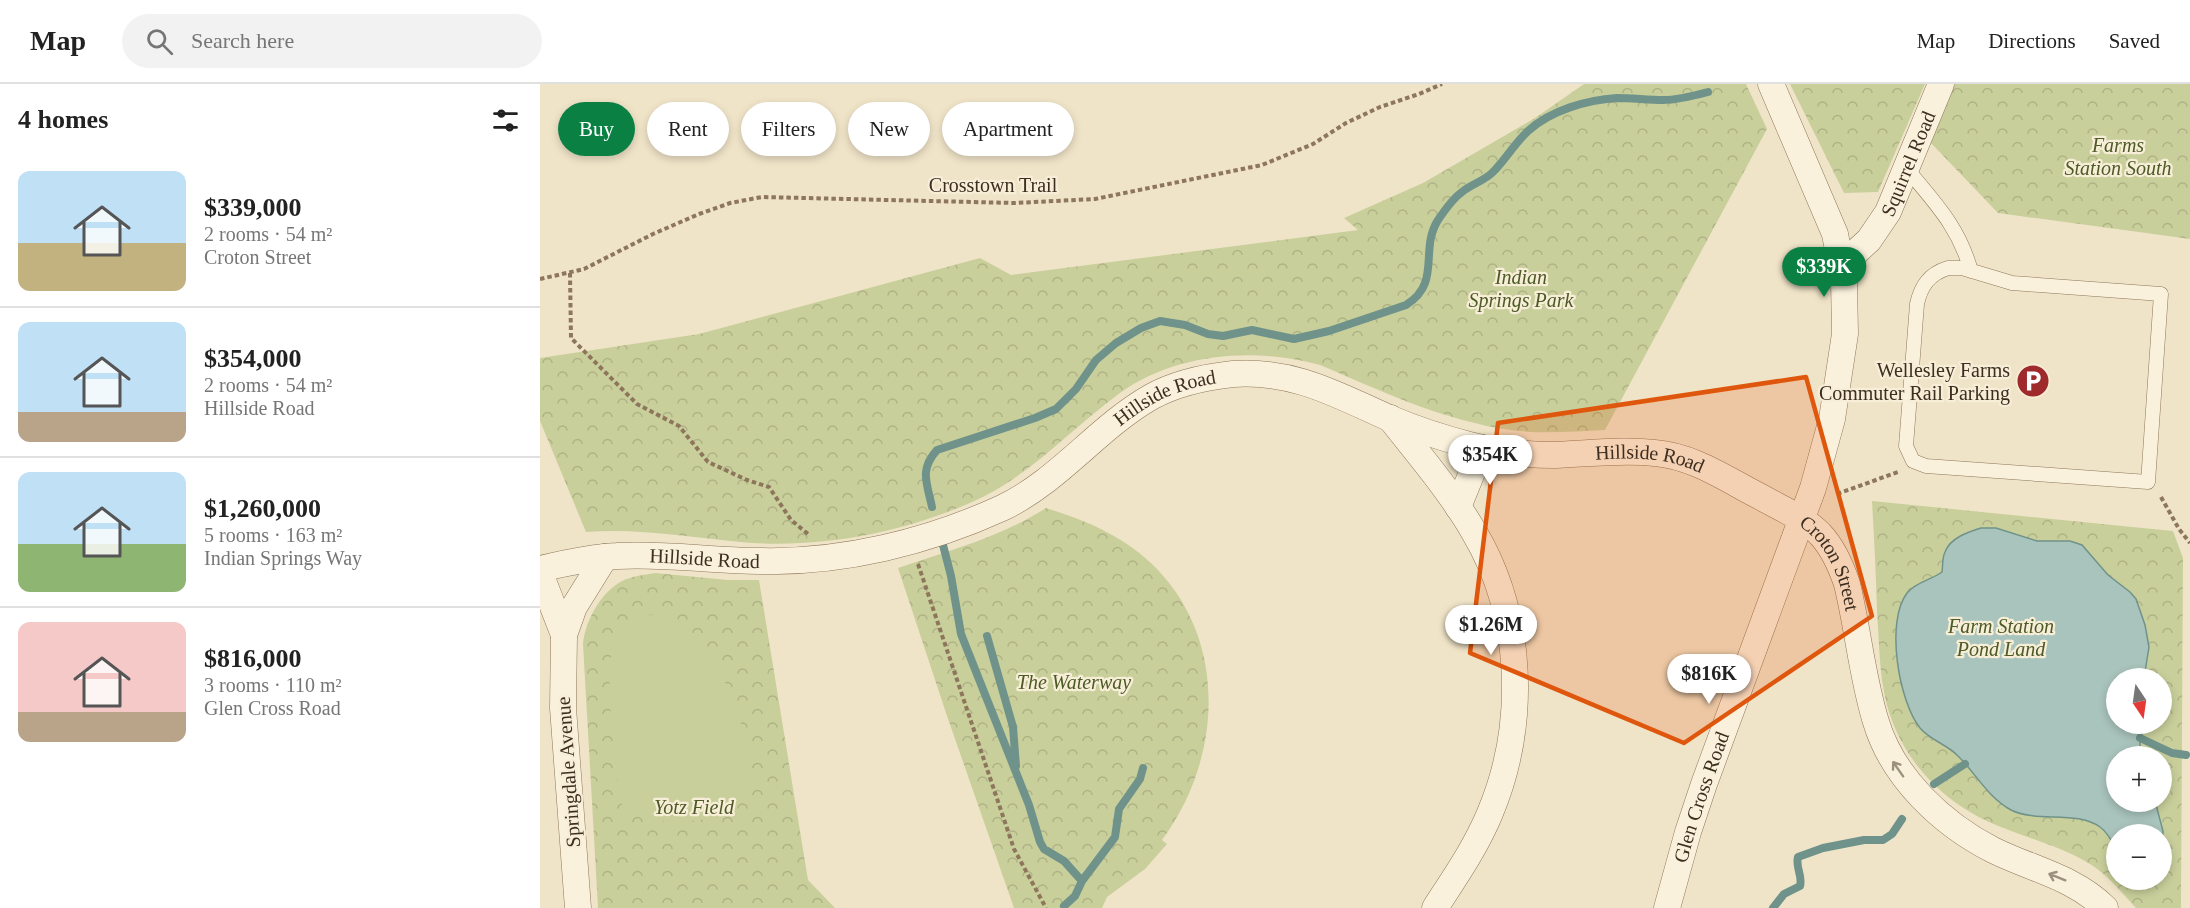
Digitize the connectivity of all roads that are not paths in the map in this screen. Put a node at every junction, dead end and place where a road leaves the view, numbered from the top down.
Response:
1 (1771, 84) edge
2 (1941, 84) edge
3 (1907, 169) junction
4 (1842, 265) junction
5 (1971, 271) junction
6 (1390, 418) junction
7 (1482, 448) junction
8 (1458, 507) junction
9 (1805, 512) junction
10 (605, 556) junction
11 (540, 571) edge
12 (564, 635) junction
13 (578, 908) edge
14 (1435, 908) edge
15 (1668, 908) edge
16 (2105, 908) edge

1 - 4 street, Croton Street
2 - 3 street, Squirrel Road
3 - 4 street, Squirrel Road
3 - 5 lane
4 - 9 street, Croton Street
5 - 5 lane
6 - 7 street, Hillside Road
6 - 8 street
6 - 10 street, Hillside Road
7 - 8 street
7 - 9 street, Hillside Road
8 - 14 street
9 - 15 street, Glen Cross Road
16 -> 9 street, Croton Street
10 - 11 street, Hillside Road
10 - 12 street, Springdale Avenue
11 - 12 street, Springdale Avenue
12 - 13 street, Springdale Avenue

